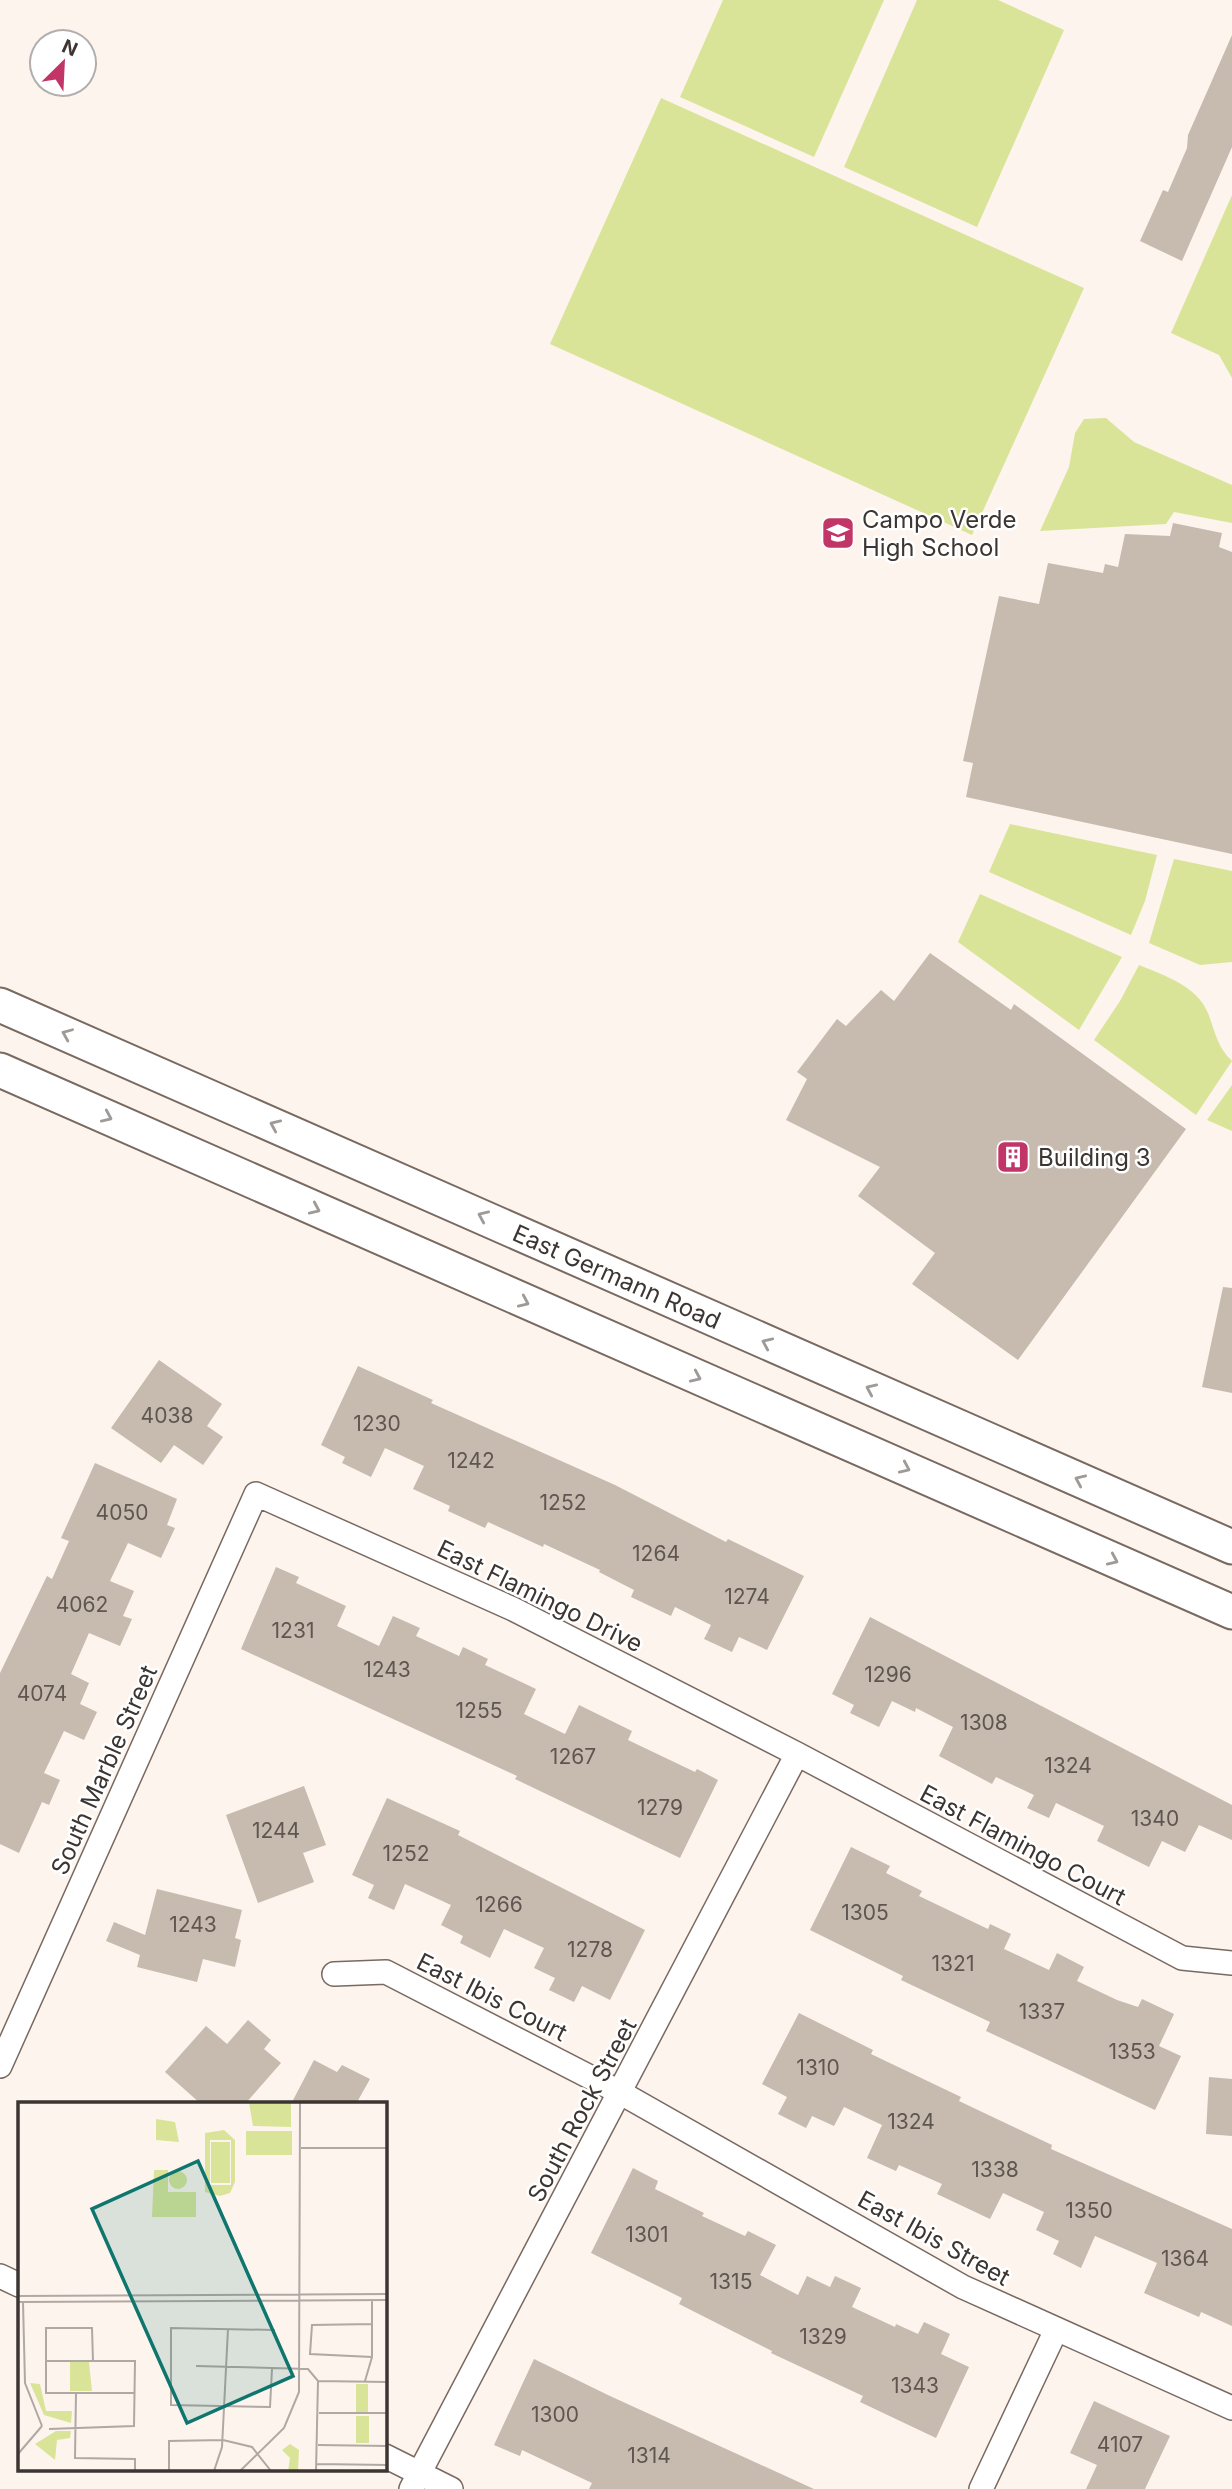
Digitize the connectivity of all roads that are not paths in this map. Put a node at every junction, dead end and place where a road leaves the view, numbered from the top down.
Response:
1 (0, 1005) edge
2 (0, 1070) edge
3 (256, 1494) joint
4 (1232, 1547) edge
5 (1232, 1612) edge
6 (797, 1754) junction
7 (1232, 1963) edge
8 (334, 1974) dead end
9 (0, 2066) edge
10 (621, 2093) junction
11 (0, 2276) edge
12 (18, 2285) edge
13 (1056, 2330) junction
14 (1232, 2408) edge
15 (387, 2458) edge
16 (416, 2481) edge
17 (451, 2489) edge
18 (981, 2489) edge

4 -> 1 main road, East Germann Road
2 -> 5 main road
3 - 6 street, East Flamingo Drive
3 - 9 street, South Marble Street
6 - 7 street, East Flamingo Court
6 - 10 street, South Rock Street
8 - 10 street, East Ibis Court
10 - 13 street, East Ibis Street
10 - 16 street, South Rock Street
11 - 12 street
13 - 14 street, East Ibis Street
13 - 18 street
15 - 16 street
16 - 17 street

